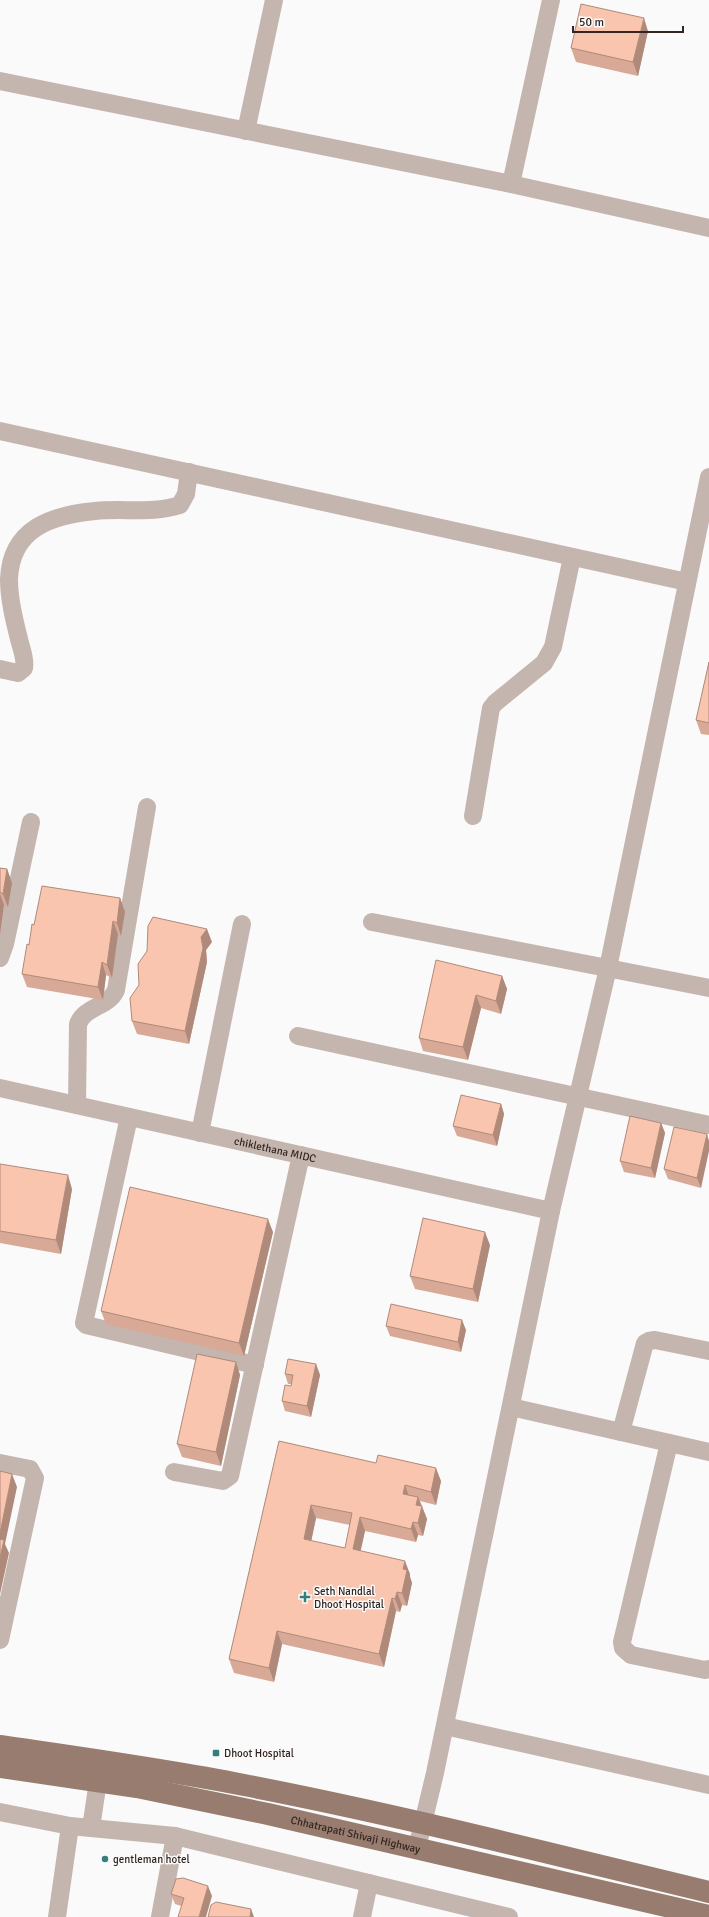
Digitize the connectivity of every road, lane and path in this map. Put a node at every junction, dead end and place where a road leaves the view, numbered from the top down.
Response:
1 (274, 0) edge
2 (551, 0) edge
3 (0, 81) edge
4 (246, 131) junction
5 (511, 184) junction
6 (709, 228) edge
7 (0, 431) edge
8 (189, 472) junction
9 (709, 477) edge
10 (702, 542) edge
11 (572, 557) junction
12 (687, 582) junction
13 (0, 669) edge
14 (147, 807) dead end
15 (473, 816) dead end
16 (31, 822) dead end
17 (372, 922) dead end
18 (242, 924) dead end
19 (0, 958) edge
20 (608, 968) junction
21 (709, 988) edge
22 (298, 1036) dead end
23 (0, 1088) edge
24 (578, 1098) junction
25 (77, 1105) junction
26 (129, 1117) junction
27 (709, 1125) edge
28 (200, 1133) junction
29 (301, 1155) junction
30 (551, 1211) junction
31 (709, 1351) edge
32 (255, 1365) junction
33 (511, 1407) junction
34 (621, 1432) junction
35 (669, 1443) junction
36 (709, 1452) edge
37 (0, 1463) edge
38 (174, 1472) dead end
39 (0, 1640) edge
40 (709, 1669) edge
41 (444, 1726) junction
42 (0, 1746) edge
43 (0, 1767) edge
44 (98, 1781) junction
45 (709, 1785) edge
46 (0, 1812) edge
47 (423, 1823) junction
48 (70, 1826) junction
49 (91, 1828) junction
50 (175, 1836) junction
51 (417, 1848) junction
52 (369, 1883) junction
53 (709, 1892) edge
54 (461, 1911) edge
55 (658, 1911) edge
56 (709, 1916) edge
57 (57, 1917) edge
58 (160, 1917) edge
59 (362, 1917) edge
60 (509, 1917) edge

1 - 4 street
2 - 5 street
3 - 4 street
4 - 5 street
5 - 6 street
7 - 8 street
8 - 11 street
8 - 13 street
9 - 10 street
10 - 12 street
11 - 12 street
11 - 15 street
12 - 20 street
14 - 25 street
16 - 19 street
17 - 20 street
18 - 28 street
20 - 21 street
20 - 24 street
22 - 24 street
23 - 25 street, chiklethana MIDC
24 - 27 street
24 - 30 street
25 - 26 street, chiklethana MIDC
26 - 28 street, chiklethana MIDC
26 - 32 street
28 - 29 street, chiklethana MIDC
29 - 30 street, chiklethana MIDC
29 - 32 street
30 - 33 street
31 - 34 street
32 - 38 street
33 - 34 street
33 - 41 street
34 - 35 street
35 - 36 street
35 - 40 street
37 - 39 street
41 - 45 street
41 - 47 street
42 - 47 main road
43 - 44 main road, Chhatrapati Shivaji Highway
44 - 49 street
44 - 51 main road, Chhatrapati Shivaji Highway
46 - 48 street
47 - 51 street
47 - 53 main road
48 - 49 street
48 - 57 street
49 - 50 street
50 - 52 street
50 - 58 street
51 - 55 main road, Chhatrapati Shivaji Highway
52 - 54 street
52 - 59 street
54 - 60 street
55 - 56 main road, Chhatrapati Shivaji Highway

